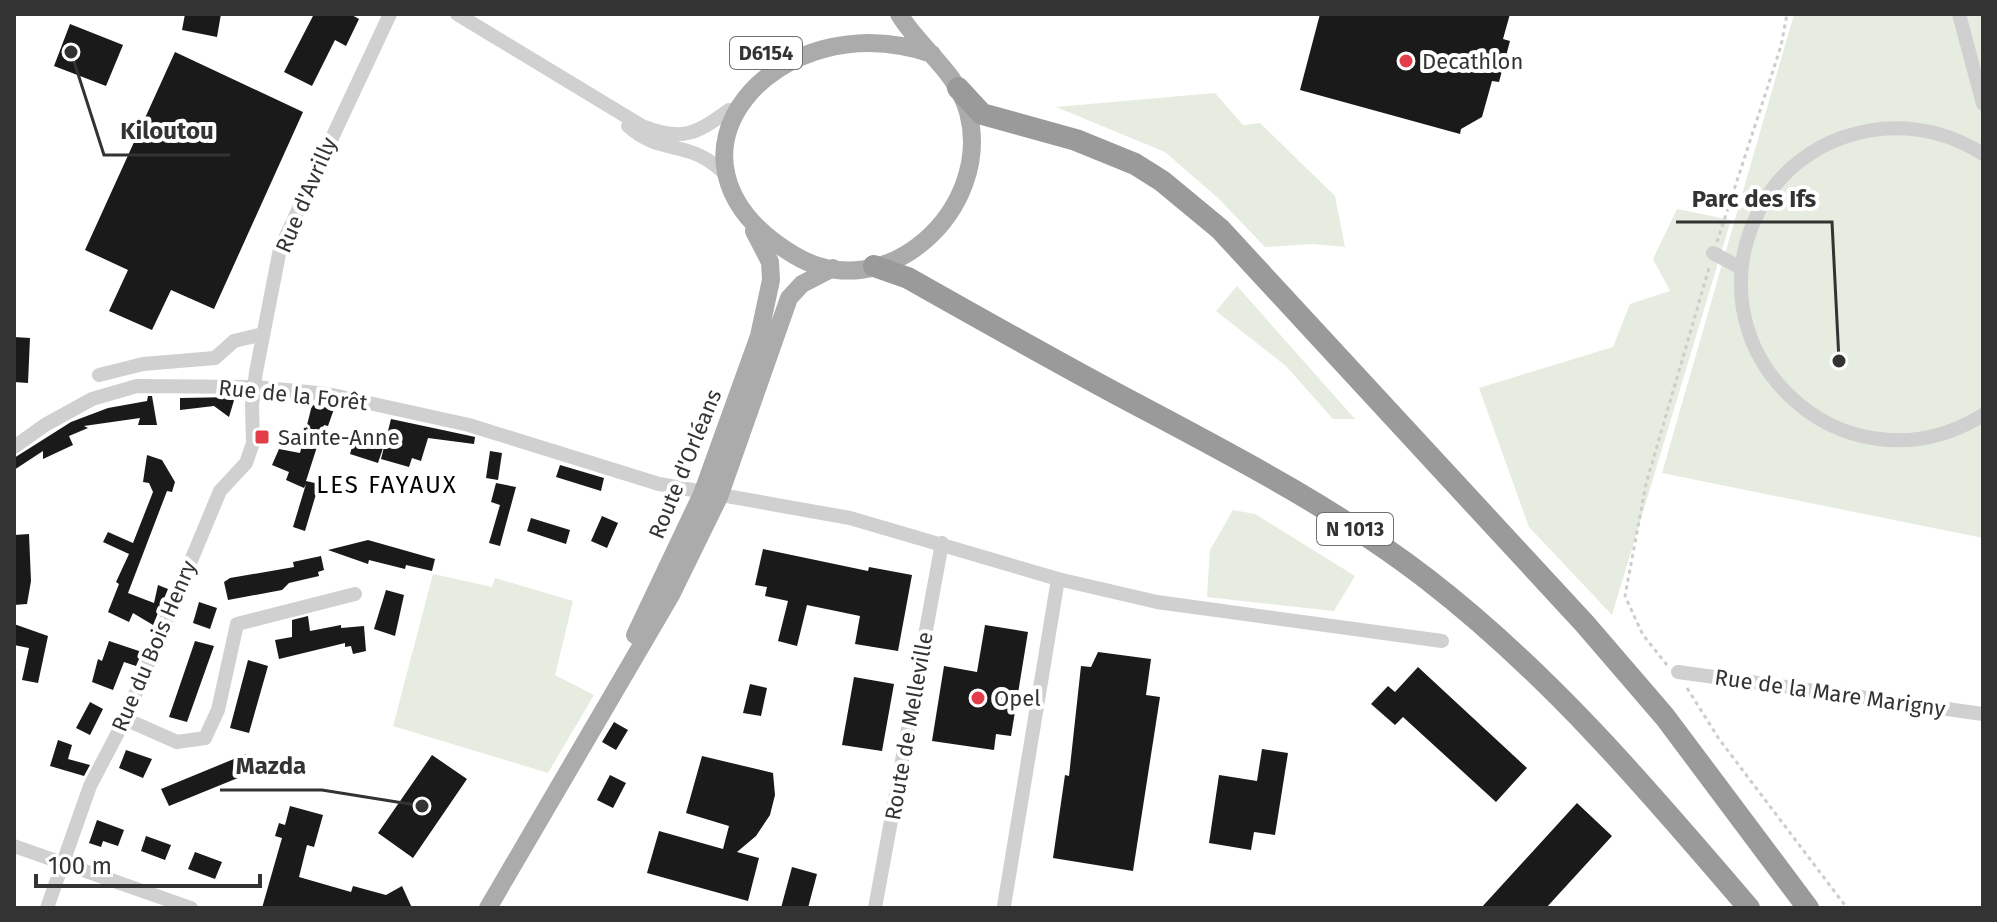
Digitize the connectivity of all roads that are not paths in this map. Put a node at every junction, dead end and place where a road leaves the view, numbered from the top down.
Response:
1 (390, 14) edge
2 (457, 14) edge
3 (899, 14) edge
4 (1959, 14) edge
5 (869, 24) dead end
6 (932, 54) junction
7 (752, 67) dead end
8 (958, 88) junction
9 (606, 102) junction
10 (1983, 104) edge
11 (729, 110) junction
12 (1983, 154) edge
13 (729, 178) junction
14 (747, 216) junction
15 (1713, 253) road end
16 (874, 266) junction
17 (833, 268) junction
18 (1741, 268) junction
19 (263, 334) junction
20 (99, 375) dead end
21 (255, 387) junction
22 (1983, 415) edge
23 (14, 447) edge
24 (710, 495) junction
25 (942, 543) junction
26 (1058, 579) junction
27 (355, 594) dead end
28 (1442, 641) dead end
29 (1678, 672) road end
30 (1983, 714) edge
31 (125, 719) junction
32 (14, 846) edge
33 (62, 860) junction
34 (1004, 906) edge
35 (47, 908) edge
36 (191, 908) edge
37 (488, 908) edge
38 (875, 908) edge
39 (1749, 908) edge
40 (1808, 908) edge

1 - 19 street, Rue d'Avrilly
2 - 9 street
3 - 6 main road
4 - 10 street
5 - 6 main road
6 - 8 main road
7 - 11 main road, D6154
8 - 16 main road
8 - 40 highway
9 - 11 street
9 - 13 street
11 - 13 main road
12 - 18 street
13 - 14 main road, Route d'Orléans
14 - 17 main road
14 - 24 main road, Route d'Orléans
15 - 18 street
16 - 17 main road
16 - 39 highway, N 1013
17 - 24 main road, Route d'Orléans
18 - 22 street
19 - 20 street
19 - 21 street, Rue d'Avrilly
21 - 23 street, Rue de la Forêt
21 - 24 street, Rue de la Forêt
21 - 31 street, Rue du Bois Henry
24 - 25 street, Rue de la Forêt
24 - 37 main road, Route d'Orléans
25 - 26 street, Rue de la Forêt
25 - 38 street, Route de Melleville
26 - 28 street, Rue de la Forêt
26 - 34 street
27 - 31 street
29 - 30 street, Rue de la Mare Marigny
31 - 33 street, Rue du Bois Henry
32 - 33 street
33 - 35 street, Rue du Bois Henry
33 - 36 street

